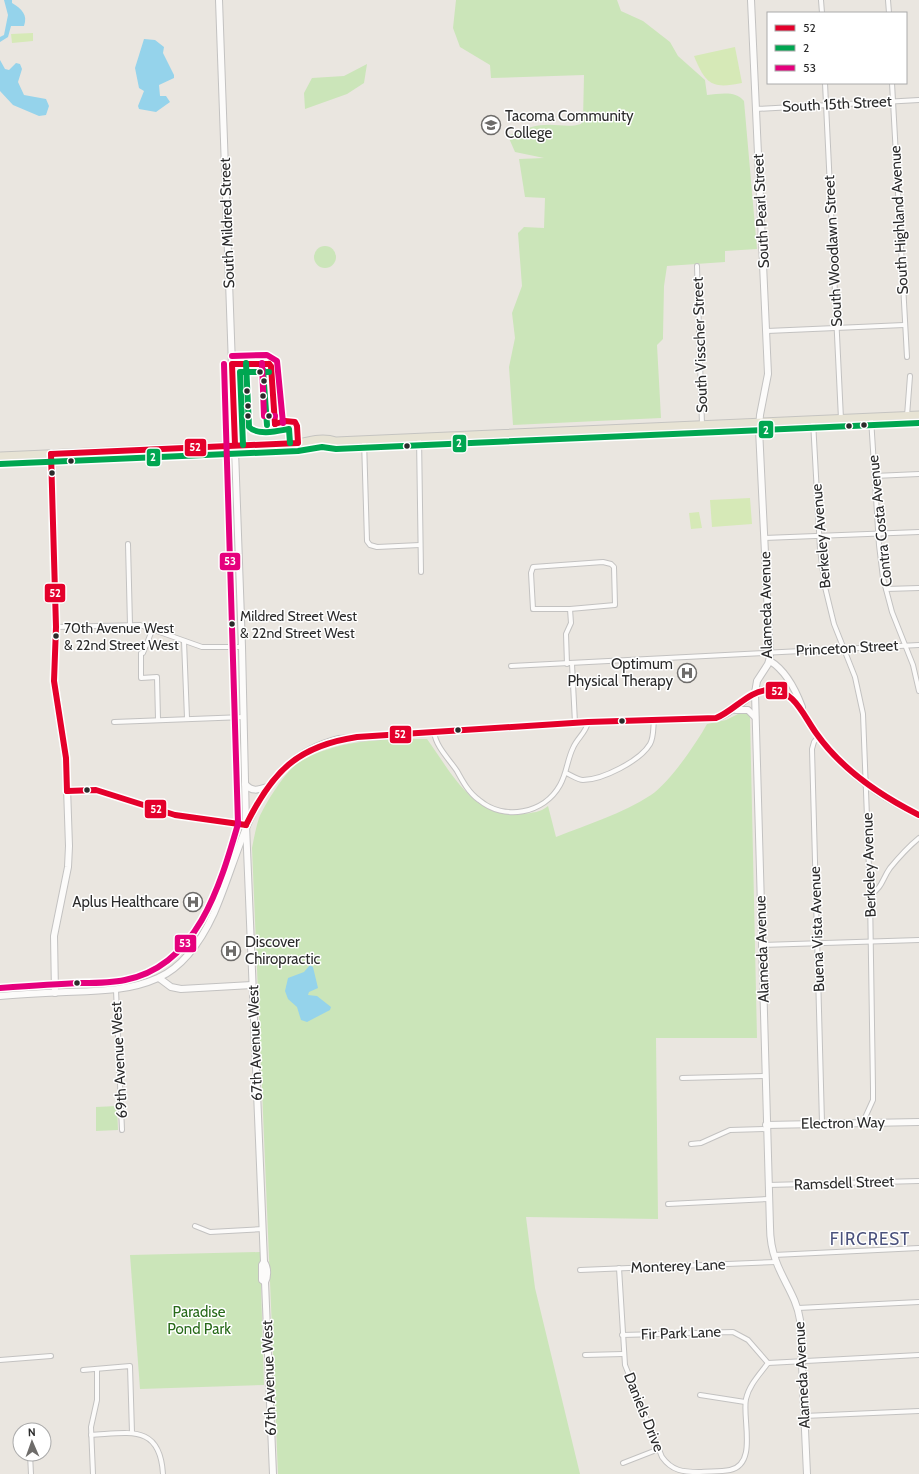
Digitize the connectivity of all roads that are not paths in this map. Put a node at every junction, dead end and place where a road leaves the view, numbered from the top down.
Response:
1 (220, 0) edge
2 (750, 0) edge
3 (821, 0) edge
4 (888, 0) edge
5 (822, 12) edge
6 (889, 12) edge
7 (825, 84) edge
8 (892, 84) edge
9 (919, 100) edge
10 (893, 101) junction
11 (826, 105) junction
12 (756, 109) junction
13 (697, 266) dead end
14 (904, 325) junction
15 (837, 328) junction
16 (767, 331) junction
17 (907, 357) dead end
18 (910, 376) dead end
19 (919, 415) edge
20 (908, 416) junction
21 (871, 418) junction
22 (841, 419) junction
23 (813, 421) junction
24 (759, 422) junction
25 (702, 424) junction
26 (419, 437) junction
27 (364, 440) junction
28 (235, 445) junction
29 (51, 454) junction
30 (0, 456) edge
31 (919, 474) edge
32 (874, 476) junction
33 (919, 532) edge
34 (878, 534) junction
35 (820, 537) junction
36 (764, 538) junction
37 (128, 544) dead end
38 (420, 545) junction
39 (421, 572) dead end
40 (919, 588) edge
41 (886, 589) junction
42 (570, 609) junction
43 (130, 624) junction
44 (56, 627) junction
45 (153, 628) junction
46 (184, 641) junction
47 (919, 645) edge
48 (905, 646) junction
49 (242, 647) junction
50 (844, 648) junction
51 (770, 652) junction
52 (770, 661) junction
53 (570, 664) junction
54 (511, 666) dead end
55 (919, 691) edge
56 (755, 694) junction
57 (732, 711) junction
58 (244, 717) junction
59 (755, 717) junction
60 (187, 718) junction
61 (158, 719) junction
62 (654, 720) junction
63 (114, 722) dead end
64 (588, 722) junction
65 (575, 723) junction
66 (809, 723) junction
67 (434, 732) junction
68 (818, 737) junction
69 (566, 773) junction
70 (245, 784) junction
71 (866, 784) junction
72 (267, 786) junction
73 (67, 791) junction
74 (919, 816) edge
75 (246, 825) junction
76 (919, 838) edge
77 (870, 895) junction
78 (919, 940) edge
79 (871, 942) junction
80 (818, 943) junction
81 (761, 945) junction
82 (159, 978) junction
83 (252, 984) junction
84 (116, 990) junction
85 (55, 993) junction
86 (0, 996) edge
87 (765, 1076) junction
88 (682, 1078) dead end
89 (863, 1122) junction
90 (919, 1122) edge
91 (822, 1123) junction
92 (767, 1127) junction
93 (122, 1130) dead end
94 (692, 1144) dead end
95 (919, 1180) edge
96 (768, 1185) junction
97 (769, 1199) junction
98 (668, 1204) dead end
99 (195, 1226) dead end
100 (263, 1229) junction
101 (919, 1248) edge
102 (774, 1255) junction
103 (776, 1262) junction
104 (619, 1268) junction
105 (580, 1270) dead end
106 (919, 1302) edge
107 (798, 1308) junction
108 (622, 1335) junction
109 (623, 1354) junction
110 (585, 1355) dead end
111 (919, 1355) edge
112 (51, 1356) dead end
113 (0, 1360) edge
114 (802, 1362) junction
115 (768, 1363) junction
116 (97, 1369) junction
117 (83, 1370) dead end
118 (700, 1396) dead end
119 (746, 1402) junction
120 (919, 1411) edge
121 (804, 1416) junction
122 (132, 1433) junction
123 (91, 1435) junction
124 (659, 1449) junction
125 (30, 1462) edge
126 (623, 1464) dead end
127 (709, 1473) edge
128 (31, 1474) edge
129 (93, 1474) edge
130 (163, 1474) edge
131 (273, 1474) edge
132 (807, 1474) edge

1 - 28 street, South Mildred Street
2 - 12 street, South Pearl Street
3 - 5 street
4 - 6 street
7 - 11 street, South Woodlawn Street
8 - 10 street, South Highland Avenue
9 - 10 street, South 15th Street
10 - 11 street, South 15th Street
10 - 14 street, South Highland Avenue
11 - 12 street, South 15th Street
11 - 15 street, South Woodlawn Street
12 - 16 street, South Pearl Street
13 - 25 street, South Visscher Street
14 - 15 street
14 - 17 street, South Highland Avenue
15 - 16 street
15 - 22 street, South Woodlawn Street
16 - 24 street, South Pearl Street
18 - 20 street
19 - 20 main road
20 - 21 main road
21 - 22 main road
21 - 32 street, Contra Costa Avenue
22 - 23 main road
23 - 24 main road
23 - 35 street, Berkeley Avenue
24 - 25 main road
24 - 36 street, Alameda Avenue
25 - 26 main road
26 - 27 main road
26 - 38 street
27 - 28 main road
27 - 38 street
28 - 29 main road
28 - 49 street, South Mildred Street
29 - 30 main road
29 - 44 street
31 - 32 street
32 - 34 street, Contra Costa Avenue
33 - 34 street
34 - 35 street
34 - 41 street, Contra Costa Avenue
35 - 36 street
35 - 50 street, Berkeley Avenue
36 - 51 street, Alameda Avenue
37 - 43 street
38 - 39 street
40 - 41 street
41 - 48 street, Contra Costa Avenue
42 - 42 street
42 - 53 street
43 - 44 street
43 - 45 street
44 - 73 street
45 - 46 street
45 - 61 street
46 - 49 street
46 - 60 street
47 - 48 street, Princeton Street
48 - 50 street, Princeton Street
48 - 55 street, Contra Costa Avenue
49 - 58 street, 67th Avenue West
50 - 51 street, Princeton Street
50 - 71 street, Berkeley Avenue
51 - 52 street, Alameda Avenue
51 - 53 street, Princeton Street
52 - 56 street, Alameda Avenue
52 - 66 street
53 - 54 street, Princeton Street
53 - 65 street
56 - 57 street
56 - 59 street, Alameda Avenue
56 - 66 street
57 - 59 street
57 - 62 street
58 - 60 street
58 - 70 street, 67th Avenue West
59 - 81 street, Alameda Avenue
60 - 61 street
61 - 63 street
62 - 64 street
62 - 69 street
64 - 65 street
64 - 69 street
65 - 67 street
66 - 68 street
67 - 69 street
67 - 72 street
68 - 71 street
68 - 80 street, Buena Vista Avenue
70 - 72 street
70 - 75 street, 67th Avenue West
71 - 74 street
71 - 77 street, Berkeley Avenue
72 - 75 street
73 - 75 street
73 - 85 street
75 - 82 street
75 - 83 street, 67th Avenue West
76 - 77 street
77 - 79 street, Berkeley Avenue
78 - 79 street
79 - 80 street
79 - 89 street, Berkeley Avenue
80 - 81 street
80 - 91 street, Buena Vista Avenue
81 - 87 street, Alameda Avenue
82 - 83 street
82 - 84 street
83 - 100 street, 67th Avenue West
84 - 85 street
84 - 93 street, 69th Avenue West
85 - 86 street
87 - 88 street
87 - 92 street, Alameda Avenue
89 - 90 street, Electron Way
89 - 91 street, Electron Way
91 - 92 street, Electron Way
92 - 94 street
92 - 96 street, Alameda Avenue
95 - 96 street, Ramsdell Street
96 - 97 street, Alameda Avenue
97 - 98 street
97 - 102 street, Alameda Avenue
99 - 100 street
100 - 131 street, 67th Avenue West
101 - 102 street
102 - 103 street, Alameda Avenue
103 - 104 street, Monterey Lane
103 - 107 street, Alameda Avenue
104 - 105 street, Monterey Lane
104 - 108 street, Daniels Drive
106 - 107 street
107 - 114 street, Alameda Avenue
108 - 109 street, Daniels Drive
108 - 115 street, Fir Park Lane
109 - 110 street
109 - 124 street, Daniels Drive
111 - 114 street
112 - 113 street
114 - 115 street
114 - 121 street, Alameda Avenue
115 - 119 street, Daniels Drive
116 - 117 street
116 - 122 street
116 - 123 street
118 - 119 street
119 - 127 street, Daniels Drive
120 - 121 street
121 - 132 street, Alameda Avenue
122 - 123 street
122 - 130 street
123 - 129 street
124 - 126 street
124 - 127 street, Daniels Drive
125 - 128 street

